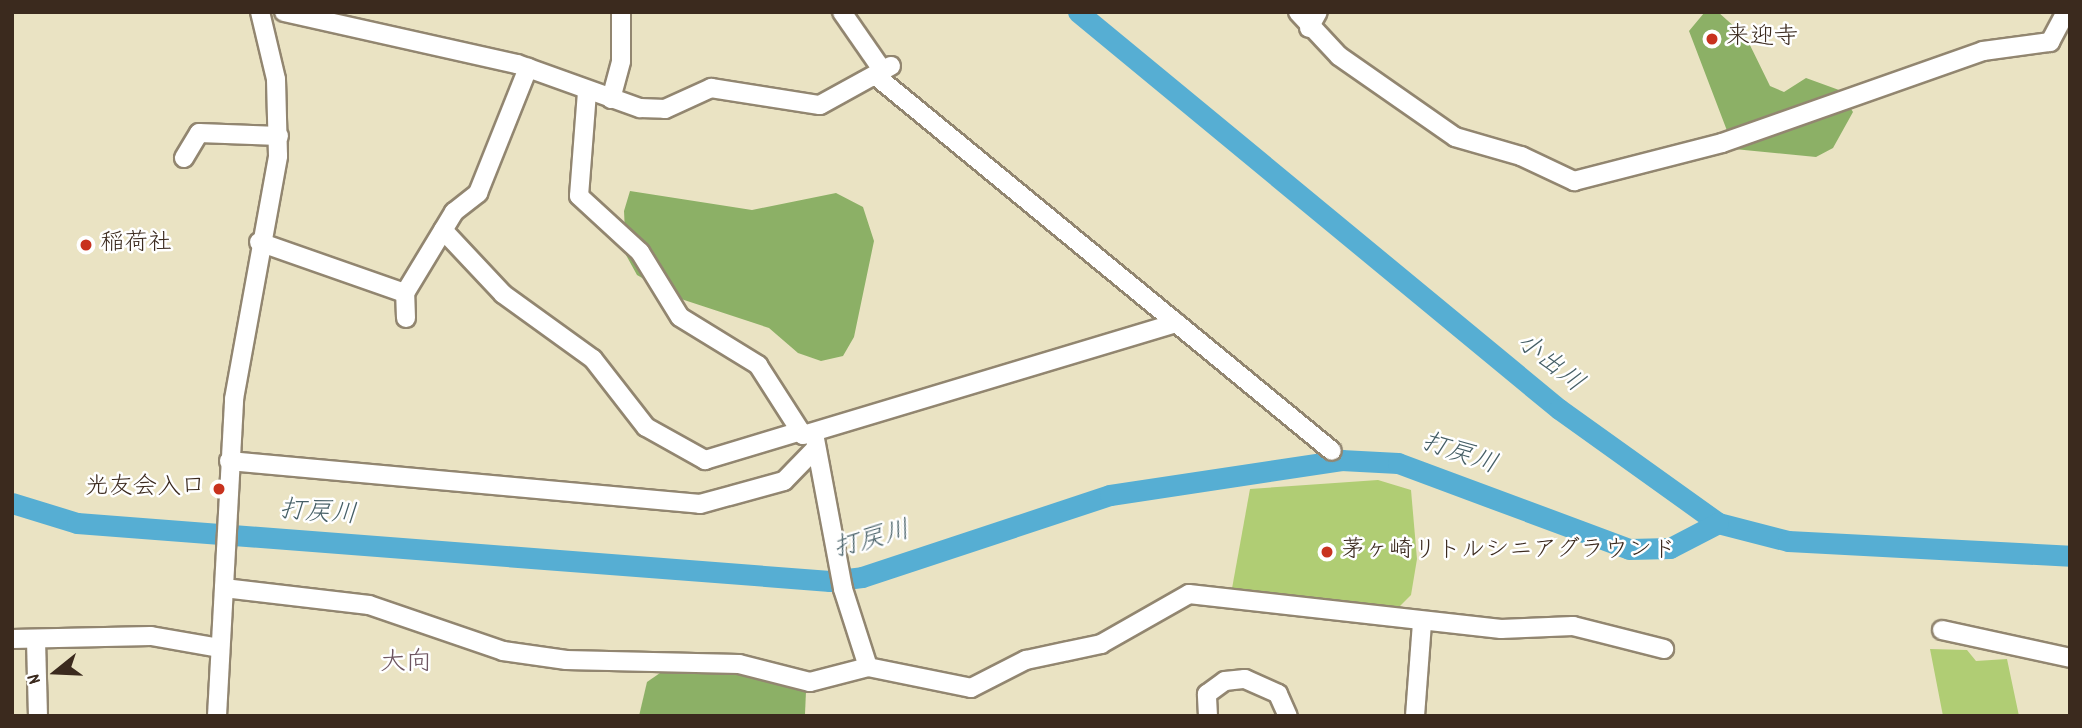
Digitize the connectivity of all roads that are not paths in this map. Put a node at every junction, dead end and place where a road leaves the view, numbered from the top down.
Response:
1 (260, 12) edge
2 (284, 12) edge
3 (621, 12) edge
4 (842, 12) edge
5 (1298, 12) edge
6 (2066, 12) edge
7 (1313, 20) edge
8 (528, 68) junction
9 (883, 71) junction
10 (587, 92) junction
11 (611, 99) junction
12 (279, 135) junction
13 (184, 158) dead end
14 (443, 230) junction
15 (259, 242) junction
16 (405, 293) junction
17 (406, 318) dead end
18 (1177, 323) junction
19 (810, 438) junction
20 (1332, 451) dead end
21 (229, 461) junction
22 (223, 588) junction
23 (1422, 622) junction
24 (1942, 630) dead end
25 (12, 639) edge
26 (36, 640) junction
27 (219, 648) junction
28 (1664, 649) dead end
29 (2070, 658) edge
30 (868, 667) junction
31 (38, 716) edge
32 (217, 716) edge
33 (1208, 716) edge
34 (1288, 716) edge
35 (1415, 716) edge

1 - 12 street
2 - 8 street
3 - 11 street
4 - 9 street
5 - 7 street
6 - 7 street
8 - 10 street
8 - 14 street
9 - 11 street
9 - 18 street
10 - 11 street
10 - 19 street
12 - 13 street
12 - 15 street
14 - 16 street
14 - 19 street
15 - 16 street
15 - 21 street
16 - 17 street
18 - 19 street
18 - 20 street
19 - 21 street
19 - 30 street
21 - 22 street
22 - 27 street
22 - 30 street
23 - 28 street
23 - 30 street
23 - 35 street
24 - 29 street
25 - 26 street
26 - 27 street
26 - 31 street
27 - 32 street
33 - 34 street

